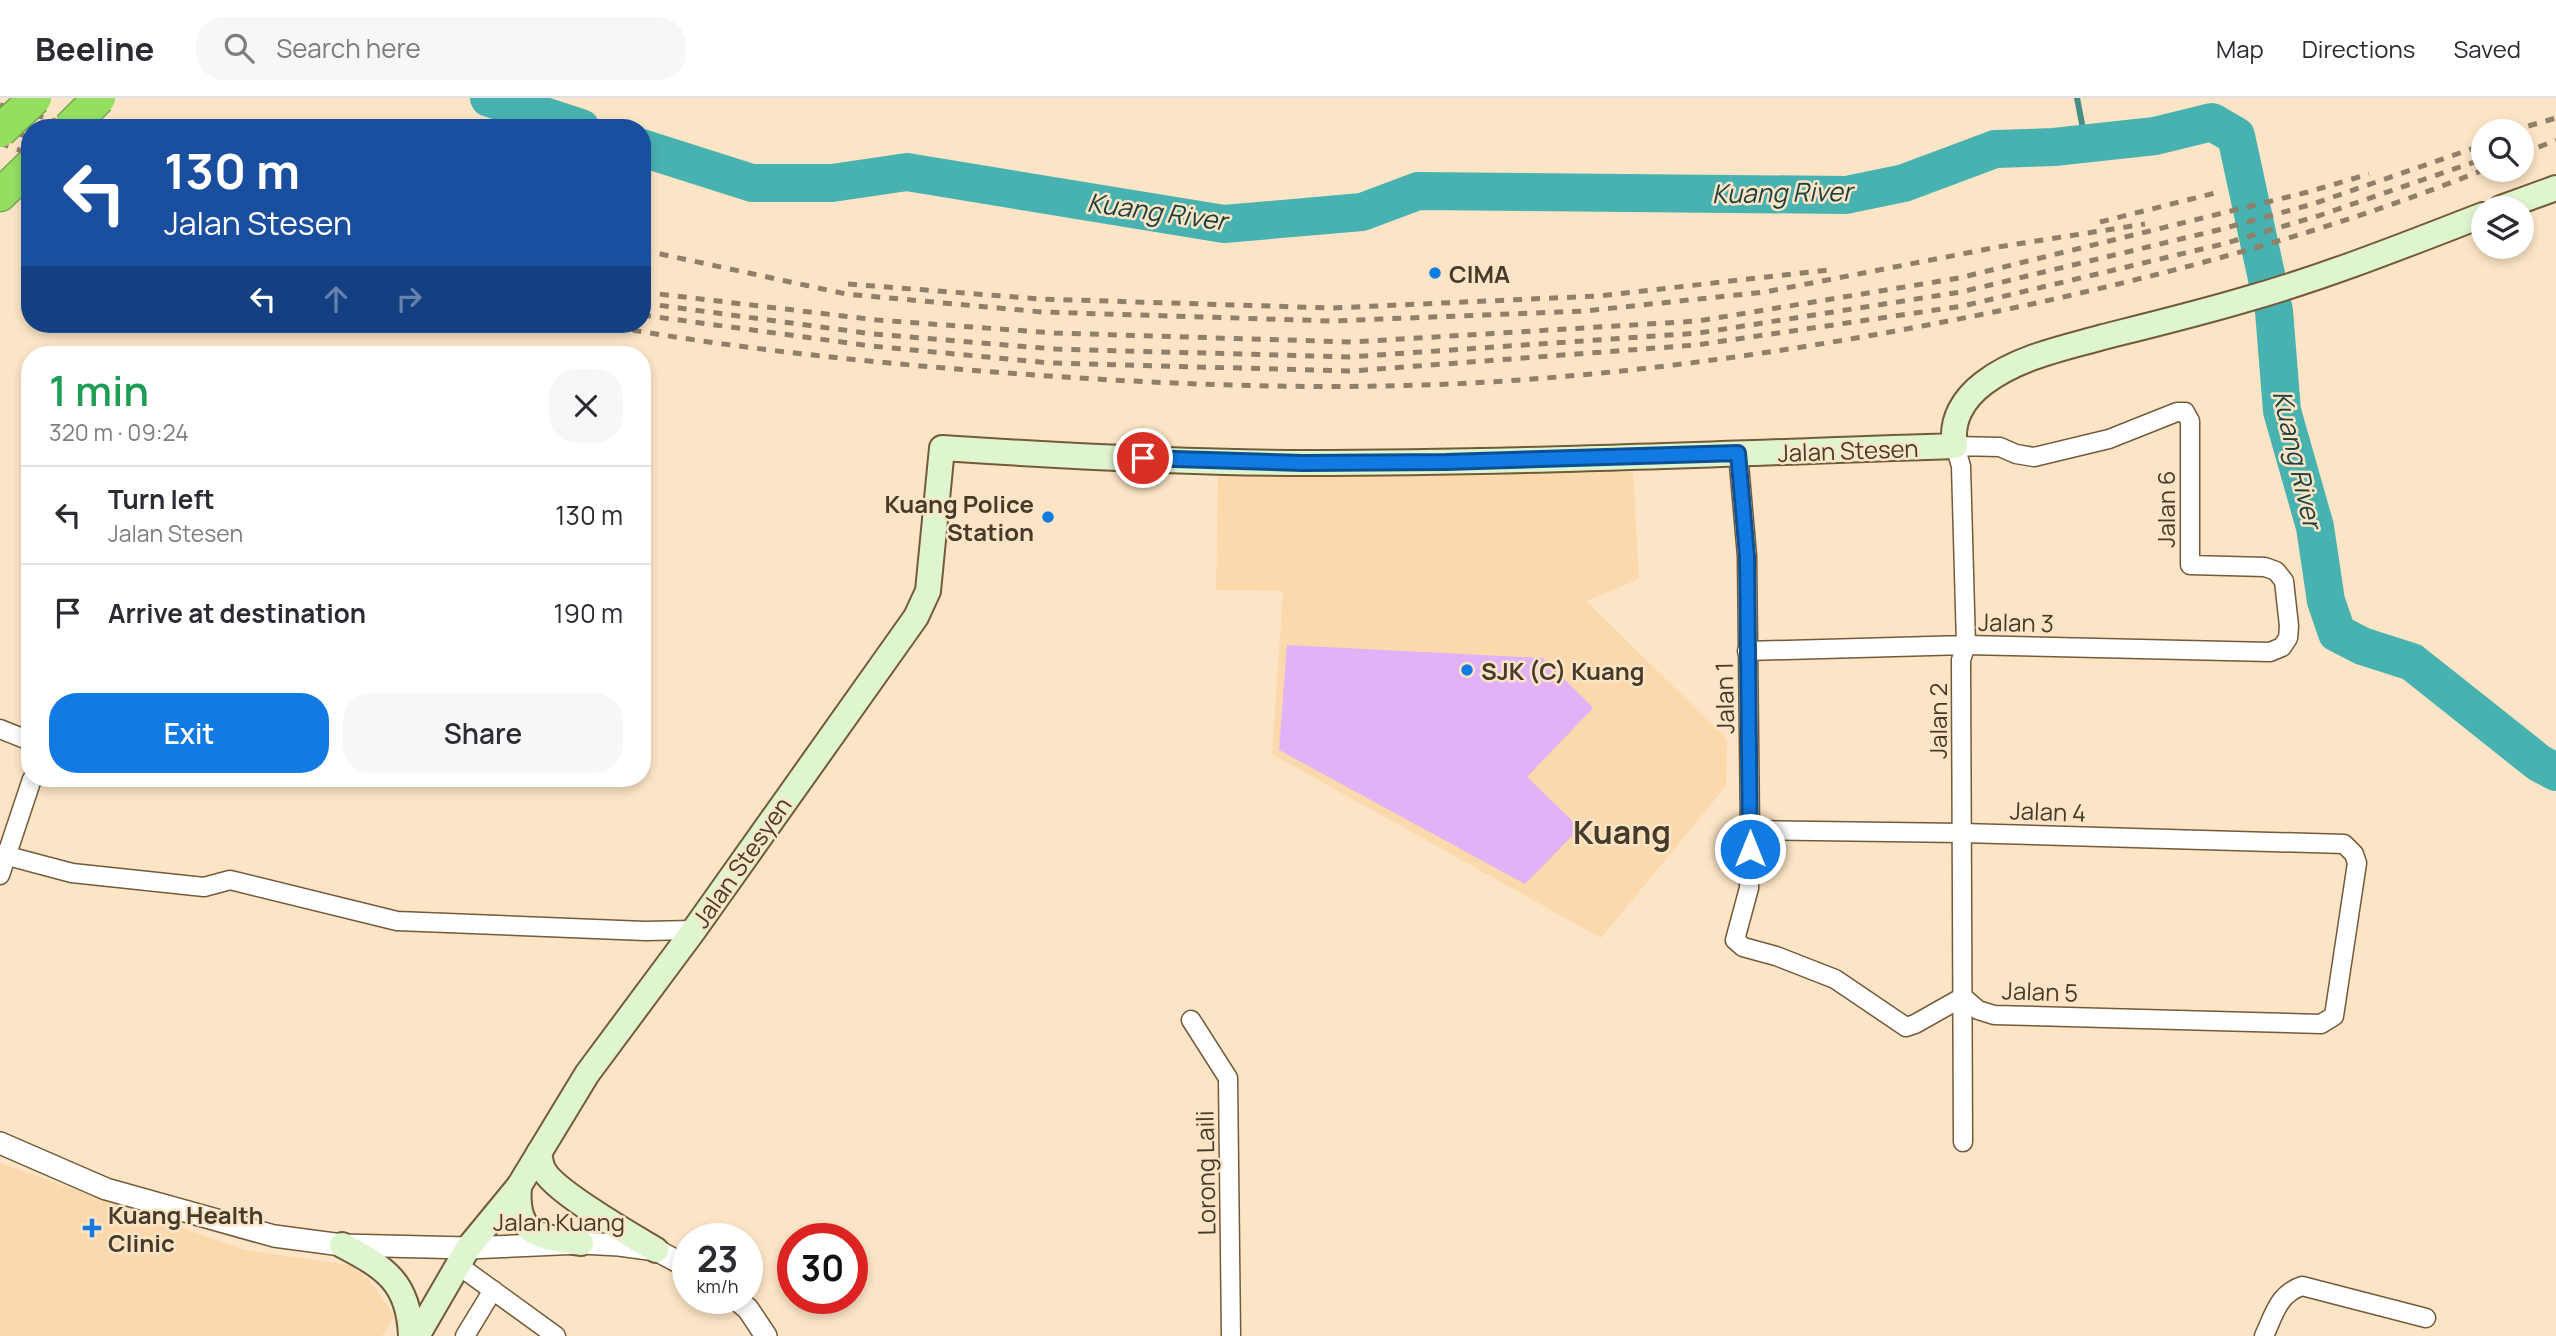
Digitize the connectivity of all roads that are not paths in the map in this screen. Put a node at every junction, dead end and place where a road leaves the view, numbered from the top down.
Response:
1 (35, 98) edge
2 (99, 98) edge
3 (78, 119) edge
4 (0, 131) edge
5 (21, 175) edge
6 (2556, 188) edge
7 (0, 195) edge
8 (2534, 196) edge
9 (2471, 220) edge
10 (1955, 446) junction
11 (942, 448) joint
12 (1738, 453) junction
13 (1966, 645) junction
14 (2282, 648) joint
15 (1748, 651) junction
16 (0, 729) edge
17 (21, 737) edge
18 (29, 787) edge
19 (1750, 830) junction
20 (1962, 833) junction
21 (2, 855) edge
22 (0, 875) edge
23 (694, 930) junction
24 (1963, 997) junction
25 (2334, 1016) joint
26 (1191, 1020) dead end
27 (1964, 1142) dead end
28 (0, 1143) edge
29 (539, 1153) junction
30 (519, 1186) junction
31 (581, 1243) junction
32 (342, 1245) junction
33 (656, 1251) junction
34 (463, 1257) junction
35 (672, 1259) edge
36 (493, 1290) junction
37 (752, 1314) edge
38 (2426, 1318) dead end
39 (411, 1336) edge
40 (417, 1336) edge
41 (465, 1336) edge
42 (556, 1336) edge
43 (766, 1336) edge
44 (1231, 1336) edge
45 (2264, 1336) edge

1 - 4 highway, bridge
2 - 3 highway, bridge
5 - 7 highway
6 - 8 main road
9 - 10 main road
10 - 12 main road, Jalan Stesen
10 - 13 street, Jalan 2
10 - 14 street, Jalan 6
11 - 12 main road, Jalan Stesen
11 - 23 main road, Jalan Stesyen
12 - 15 street, Jalan 1
13 - 14 street, Jalan 3
13 - 15 street, Jalan 3
13 - 20 street, Jalan 2
15 - 19 street, Jalan 1
16 - 17 street
18 - 21 street
19 - 20 street, Jalan 4
19 - 24 street, Jalan 1
20 - 24 street, Jalan 2
20 - 25 street, Jalan 4
21 - 22 street
21 - 23 street
23 - 29 main road, Jalan Stesyen
24 - 25 street, Jalan 5
24 - 27 street, Jalan 2
26 - 44 street, Lorong Laili
28 - 32 street, Jalan Kuang
29 - 30 main road, Jalan Stesyen
29 - 33 main road
30 - 31 main road
30 - 34 main road, Jalan Stesyen
31 - 33 street, Jalan Kuang
31 - 34 street, Jalan Kuang
32 - 34 street, Jalan Kuang
32 - 39 main road
33 - 35 street, Jalan Kuang
34 - 36 street
34 - 40 main road, Jalan Stesyen
36 - 41 street
36 - 42 street
37 - 43 street
38 - 45 street

